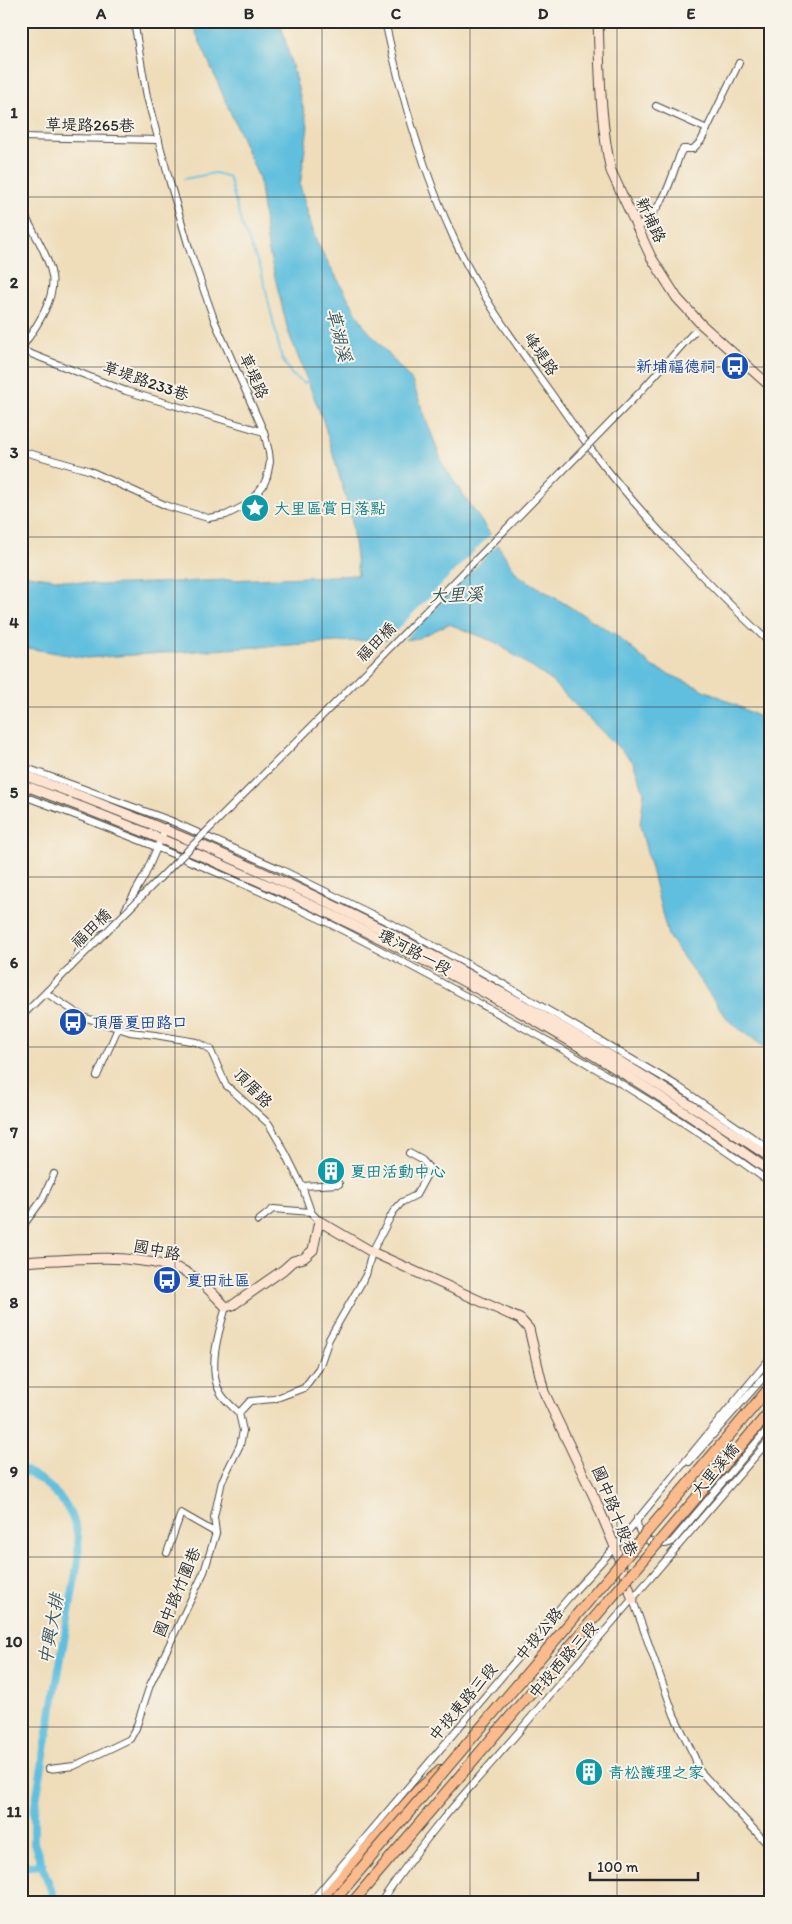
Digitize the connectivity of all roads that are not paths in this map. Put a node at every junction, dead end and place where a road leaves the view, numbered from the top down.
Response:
1 (134, 21) edge
2 (385, 21) edge
3 (598, 21) edge
4 (739, 63) dead end
5 (656, 106) dead end
6 (707, 129) junction
7 (21, 137) edge
8 (159, 140) junction
9 (21, 208) edge
10 (638, 228) junction
11 (701, 324) junction
12 (21, 350) edge
13 (771, 388) edge
14 (264, 432) junction
15 (21, 451) edge
16 (771, 644) edge
17 (21, 766) edge
18 (21, 774) edge
19 (21, 784) edge
20 (21, 795) edge
21 (169, 820) junction
22 (165, 830) junction
23 (160, 843) junction
24 (71, 966) junction
25 (46, 993) junction
26 (21, 1017) edge
27 (118, 1028) junction
28 (97, 1076) dead end
29 (771, 1150) edge
30 (409, 1153) dead end
31 (771, 1158) edge
32 (771, 1172) edge
33 (54, 1174) dead end
34 (771, 1183) edge
35 (339, 1184) dead end
36 (302, 1186) junction
37 (311, 1212) junction
38 (258, 1221) dead end
39 (319, 1221) junction
40 (21, 1252) edge
41 (372, 1252) junction
42 (21, 1262) edge
43 (226, 1306) junction
44 (771, 1357) edge
45 (771, 1369) edge
46 (771, 1386) edge
47 (771, 1410) edge
48 (239, 1413) junction
49 (771, 1425) edge
50 (771, 1438) edge
51 (670, 1479) junction
52 (637, 1518) junction
53 (216, 1533) junction
54 (680, 1533) junction
55 (614, 1547) junction
56 (166, 1553) dead end
57 (664, 1561) junction
58 (633, 1600) junction
59 (455, 1757) junction
60 (49, 1769) dead end
61 (771, 1848) edge
62 (310, 1903) edge
63 (319, 1903) edge
64 (332, 1903) edge
65 (352, 1903) edge
66 (380, 1903) edge

1 - 8 street, 草堤路
2 - 16 street, 峰堤路
3 - 10 street, 新埔路
4 - 6 street
5 - 6 street
6 - 10 street
7 - 8 street, 草堤路265巷
8 - 14 street, 草堤路
9 - 12 street
10 - 11 street, 新埔路
11 - 13 street, 新埔路
11 - 24 street, 福田橋, bridge
12 - 14 street, 草堤路233巷
14 - 15 street, 草堤路
17 - 21 street, 環河路一段
18 - 22 street, 環河路一段
19 - 23 street, 環河路一段
20 - 23 street, 環河路一段
21 - 22 street
21 - 29 street, 環河路一段
22 - 23 street
22 - 31 street, 環河路一段
23 - 24 street
23 - 32 street, 環河路一段
23 - 34 street, 環河路一段
24 - 25 street
25 - 26 street
25 - 27 street, 頂厝路
27 - 28 street
27 - 36 street, 頂厝路
30 - 41 street
33 - 40 street
35 - 36 street
36 - 37 street, 頂厝路
37 - 38 street
37 - 39 street, 頂厝路
39 - 41 street
39 - 43 street
41 - 48 street
41 - 55 street, 國中路十股巷
42 - 43 street, 國中路
43 - 48 street
44 - 51 street, 中投東路三段
45 - 51 street, 大里溪橋
46 - 59 main road, 中投公路, bridge
47 - 65 main road, 中投公路, bridge
48 - 53 street, 國中路竹圍巷
49 - 54 street, 大里溪橋
50 - 57 street, 中投西路三段
51 - 52 street, 中投東路三段
52 - 54 street
52 - 55 street, 中投東路三段
53 - 56 street
53 - 60 street, 國中路竹圍巷
54 - 57 street
55 - 58 street, 國中路十股巷
55 - 62 street, 中投東路三段
57 - 58 street, 中投西路三段
58 - 61 street, 國中路十股巷
58 - 66 street, 中投西路三段
59 - 63 main road
59 - 64 main road, 中投公路, bridge

